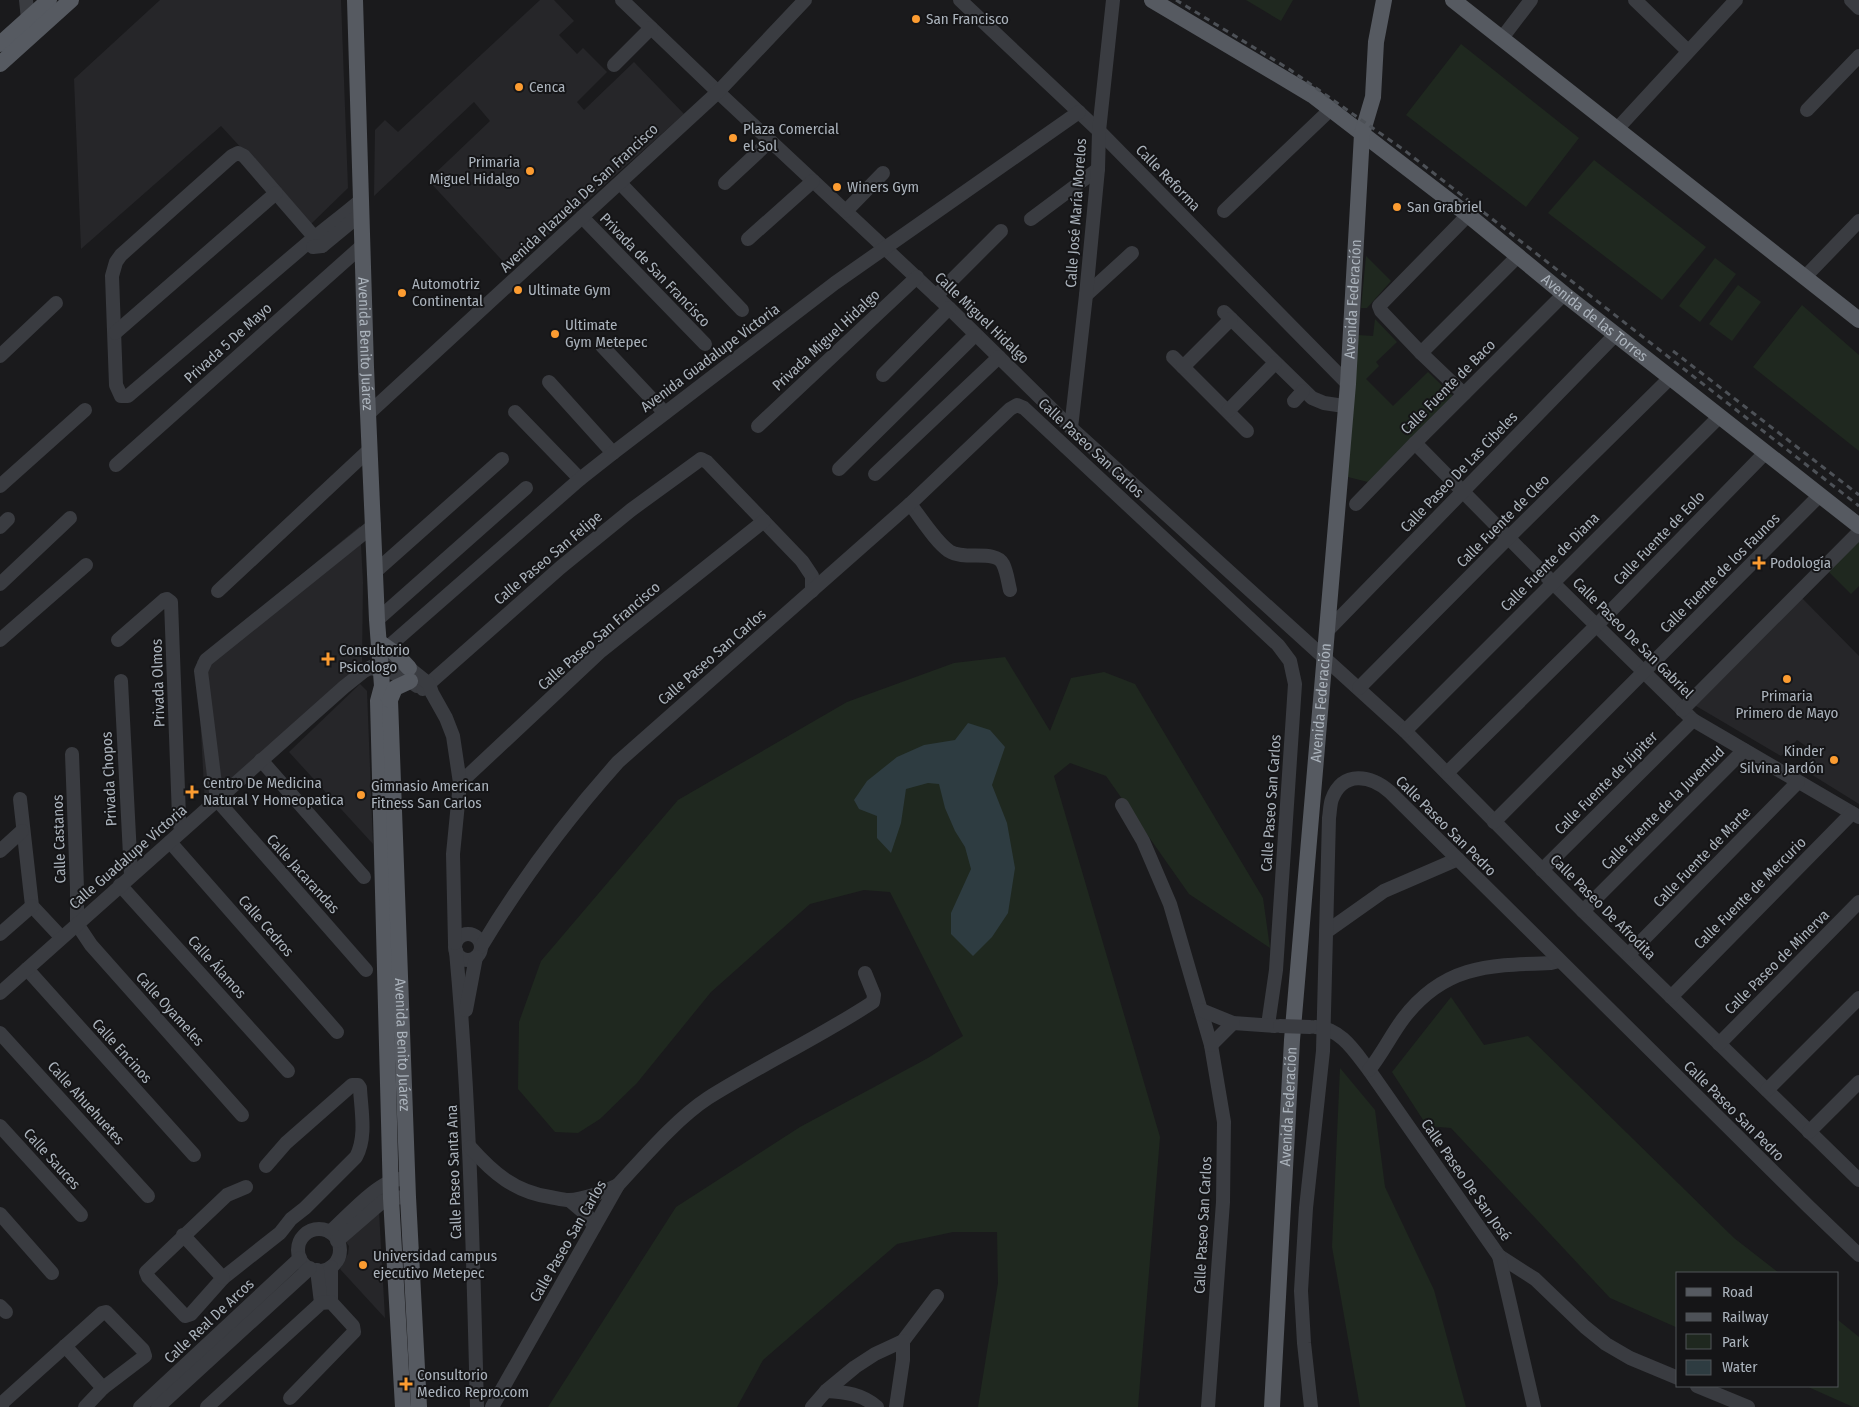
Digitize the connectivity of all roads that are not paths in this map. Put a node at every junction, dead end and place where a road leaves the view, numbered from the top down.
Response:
1 (26, 0) edge
2 (49, 0) edge
3 (71, 0) edge
4 (355, 0) edge
5 (622, 0) edge
6 (805, 0) edge
7 (960, 0) edge
8 (1113, 0) edge
9 (1152, 0) edge
10 (1384, 0) edge
11 (1453, 0) edge
12 (1531, 0) edge
13 (1635, 0) edge
14 (1736, 0) edge
15 (1851, 0) edge
16 (1859, 8) edge
17 (28, 19) junction
18 (651, 28) junction
19 (1502, 38) junction
20 (0, 44) edge
21 (1688, 51) junction
22 (1859, 56) edge
23 (0, 64) edge
24 (614, 65) dead end
25 (718, 92) junction
26 (1331, 108) junction
27 (1807, 110) dead end
28 (1079, 112) junction
29 (1617, 129) junction
30 (1099, 131) junction
31 (1362, 134) junction
32 (770, 141) junction
33 (1098, 169) junction
34 (883, 173) dead end
35 (813, 181) junction
36 (620, 183) junction
37 (725, 183) dead end
38 (276, 193) junction
39 (361, 206) junction
40 (846, 211) junction
41 (1224, 211) dead end
42 (1468, 215) junction
43 (582, 217) junction
44 (1031, 219) dead end
45 (1859, 221) edge
46 (1001, 231) dead end
47 (748, 239) dead end
48 (318, 242) junction
49 (363, 244) junction
50 (885, 247) junction
51 (1132, 253) dead end
52 (1518, 256) junction
53 (1805, 277) junction
54 (917, 278) junction
55 (1564, 294) junction
56 (1086, 295) junction
57 (936, 296) junction
58 (56, 303) dead end
59 (950, 308) junction
60 (742, 310) dead end
61 (1859, 320) edge
62 (114, 333) junction
63 (1616, 334) junction
64 (976, 335) junction
65 (705, 344) dead end
66 (602, 346) dead end
67 (1421, 353) junction
68 (0, 356) edge
69 (999, 357) junction
70 (1275, 363) junction
71 (883, 376) dead end
72 (1670, 378) junction
73 (549, 382) dead end
74 (1348, 384) junction
75 (1464, 394) junction
76 (1344, 406) junction
77 (85, 410) dead end
78 (1228, 411) junction
79 (516, 412) dead end
80 (665, 413) junction
81 (368, 414) junction
82 (1719, 417) junction
83 (758, 426) dead end
84 (1071, 428) junction
85 (1247, 431) dead end
86 (1415, 443) junction
87 (369, 450) junction
88 (613, 453) junction
89 (1765, 453) junction
90 (502, 459) dead end
91 (116, 465) dead end
92 (839, 469) dead end
93 (875, 474) dead end
94 (580, 479) junction
95 (0, 486) edge
96 (526, 488) dead end
97 (1463, 491) junction
98 (1820, 495) junction
99 (910, 504) junction
100 (1356, 504) dead end
101 (70, 518) dead end
102 (764, 520) junction
103 (374, 525) junction
104 (1859, 526) edge
105 (1859, 532) edge
106 (1509, 537) junction
107 (802, 561) junction
108 (86, 564) dead end
109 (838, 569) junction
110 (376, 571) junction
111 (1552, 582) junction
112 (0, 584) edge
113 (1010, 590) dead end
114 (218, 591) dead end
115 (812, 591) junction
116 (377, 620) junction
117 (1597, 625) junction
118 (1326, 632) junction
119 (0, 640) edge
120 (118, 640) dead end
121 (1324, 656) junction
122 (380, 661) junction
123 (1644, 672) junction
124 (121, 681) dead end
125 (420, 683) junction
126 (1359, 688) junction
127 (390, 700) junction
128 (1682, 710) junction
129 (1693, 720) junction
130 (1405, 731) junction
131 (1744, 750) junction
132 (72, 754) dead end
133 (262, 760) junction
134 (1448, 772) junction
135 (1798, 782) junction
136 (460, 784) junction
137 (20, 799) dead end
138 (217, 800) junction
139 (1122, 805) dead end
140 (1855, 815) edge
141 (1494, 822) junction
142 (22, 831) junction
143 (181, 831) junction
144 (170, 842) junction
145 (0, 851) edge
146 (1458, 860) junction
147 (1542, 870) junction
148 (131, 875) junction
149 (364, 876) dead end
150 (120, 885) junction
151 (454, 894) junction
152 (1859, 902) edge
153 (32, 906) junction
154 (1583, 911) junction
155 (77, 924) junction
156 (1326, 932) junction
157 (0, 934) edge
158 (62, 937) junction
159 (474, 943) junction
160 (455, 947) junction
161 (1629, 954) junction
162 (1559, 960) junction
163 (26, 969) junction
164 (366, 970) dead end
165 (865, 973) dead end
166 (0, 993) edge
167 (1670, 997) junction
168 (1859, 998) edge
169 (1201, 1010) junction
170 (1233, 1023) junction
171 (463, 1025) junction
172 (1274, 1025) junction
173 (1317, 1027) junction
174 (337, 1032) dead end
175 (0, 1033) edge
176 (1719, 1044) junction
177 (1211, 1045) junction
178 (1369, 1070) junction
179 (288, 1071) dead end
180 (1859, 1082) edge
181 (1767, 1090) junction
182 (242, 1115) dead end
183 (0, 1126) edge
184 (1809, 1132) junction
185 (470, 1147) junction
186 (194, 1155) dead end
187 (266, 1166) dead end
188 (1857, 1175) edge
189 (408, 1178) junction
190 (391, 1180) junction
191 (618, 1185) junction
192 (246, 1187) dead end
193 (148, 1196) dead end
194 (408, 1197) junction
195 (391, 1198) junction
196 (569, 1200) junction
197 (305, 1208) junction
198 (0, 1214) edge
199 (81, 1214) dead end
200 (594, 1227) junction
201 (314, 1229) junction
202 (280, 1233) junction
203 (183, 1235) junction
204 (334, 1236) junction
205 (300, 1240) junction
206 (1859, 1254) edge
207 (1499, 1256) junction
208 (314, 1266) junction
209 (52, 1273) dead end
210 (224, 1278) junction
211 (937, 1296) dead end
212 (326, 1302) junction
213 (903, 1341) junction
214 (65, 1346) junction
215 (1676, 1377) edge
216 (1699, 1387) edge
217 (103, 1388) junction
218 (826, 1391) junction
219 (290, 1398) dead end
220 (1535, 1406) edge
221 (2, 1407) edge
222 (86, 1407) edge
223 (140, 1407) edge
224 (158, 1407) edge
225 (207, 1407) edge
226 (404, 1407) edge
227 (418, 1407) edge
228 (477, 1407) edge
229 (492, 1407) edge
230 (812, 1407) edge
231 (877, 1407) edge
232 (896, 1407) edge
233 (1208, 1407) edge
234 (1272, 1407) edge
235 (1311, 1407) edge
236 (1748, 1407) edge

1 - 17 street
2 - 17 main road
3 - 23 main road
4 - 39 main road, Avenida Benito Juárez
5 - 18 street, Calle Miguel Hidalgo
6 - 25 street, Avenida Plazuela De San Francisco
7 - 28 street, Calle Reforma
8 - 30 street, Calle José María Morelos
9 - 26 main road, Avenida de las Torres
10 - 31 main road, Avenida Federación
11 - 19 main road
12 - 19 street
13 - 21 street
14 - 21 street
15 - 16 street
17 - 20 main road
18 - 24 street
18 - 25 street, Calle Miguel Hidalgo
19 - 29 main road
21 - 29 street
22 - 27 street
25 - 32 street, Calle Miguel Hidalgo
25 - 36 street, Avenida Plazuela De San Francisco
26 - 31 main road, Avenida de las Torres
26 - 41 street
28 - 30 street, Calle Reforma
28 - 50 street, Avenida Guadalupe Victoria
29 - 53 main road
30 - 33 street, Calle José María Morelos
30 - 74 street, Calle Reforma
31 - 42 main road, Avenida de las Torres
31 - 74 main road, Avenida Federación
32 - 35 street, Calle Miguel Hidalgo
32 - 37 street
33 - 44 street
33 - 56 street, Calle José María Morelos
34 - 40 street
35 - 40 street, Calle Miguel Hidalgo
35 - 47 street
36 - 43 street, Avenida Plazuela De San Francisco
36 - 60 street
38 - 48 street
38 - 62 street
38 - 62 street
39 - 48 street
39 - 49 main road, Avenida Benito Juárez
40 - 50 street, Calle Miguel Hidalgo
42 - 52 main road, Avenida de las Torres
42 - 67 street
43 - 65 street, Privada de San Francisco
43 - 81 street, Avenida Plazuela De San Francisco
45 - 53 street
46 - 57 street
48 - 62 street
49 - 81 main road, Avenida Benito Juárez
49 - 91 street, Privada 5 De Mayo
50 - 54 street, Calle Miguel Hidalgo
50 - 80 street, Avenida Guadalupe Victoria
51 - 56 street
52 - 55 main road, Avenida de las Torres
52 - 67 street
53 - 61 main road
54 - 57 street, Calle Miguel Hidalgo
54 - 83 street, Privada Miguel Hidalgo
55 - 63 main road, Avenida de las Torres
55 - 75 street, Calle Fuente de Baco
56 - 84 street, Calle José María Morelos
57 - 59 street, Calle Miguel Hidalgo
58 - 68 street
59 - 64 street, Calle Miguel Hidalgo
59 - 71 street
63 - 72 main road, Avenida de las Torres
63 - 97 street, Calle Paseo De Las Cibeles
64 - 69 street, Calle Miguel Hidalgo
64 - 92 street
66 - 80 street
67 - 75 street
69 - 84 street, Calle Miguel Hidalgo
69 - 93 street
70 - 76 street
70 - 78 street
70 - 78 street
72 - 82 main road, Avenida de las Torres
72 - 106 street, Calle Fuente de Cleo
73 - 88 street
74 - 76 main road, Avenida Federación
75 - 86 street, Calle Fuente de Baco
76 - 118 main road, Avenida Federación
77 - 95 street
78 - 85 street
79 - 94 street
80 - 88 street, Avenida Guadalupe Victoria
81 - 87 main road, Avenida Benito Juárez
82 - 89 main road, Avenida de las Torres
82 - 111 street, Calle Fuente de Diana
84 - 121 street, Calle Miguel Hidalgo
86 - 97 street, Calle Paseo De San Gabriel
86 - 100 street, Calle Fuente de Baco
87 - 103 main road, Avenida Benito Juárez
87 - 114 street
88 - 94 street, Avenida Guadalupe Victoria
89 - 98 main road, Avenida de las Torres
89 - 117 street, Calle Fuente de Eolo
90 - 110 street
94 - 122 street, Avenida Guadalupe Victoria
96 - 116 street
97 - 106 street, Calle Paseo De San Gabriel
97 - 118 street, Calle Paseo De Las Cibeles
98 - 104 main road, Avenida de las Torres
98 - 123 street, Calle Fuente de los Faunos
99 - 109 street, Calle Paseo San Carlos
99 - 113 street
99 - 172 street, Calle Paseo San Carlos
101 - 112 street
102 - 107 street
102 - 125 street, Calle Paseo San Felipe
102 - 136 street, Calle Paseo San Francisco
103 - 110 main road, Avenida Benito Juárez
103 - 138 street
105 - 128 street
106 - 111 street, Calle Paseo De San Gabriel
106 - 126 street, Calle Fuente de Cleo
107 - 109 street
107 - 115 street
108 - 119 street
109 - 115 street, Calle Paseo San Carlos
110 - 116 main road, Avenida Benito Juárez
111 - 117 street, Calle Paseo De San Gabriel
111 - 130 street, Calle Fuente de Diana
115 - 159 street, Calle Paseo San Carlos
116 - 122 main road, Avenida Benito Juárez
117 - 123 street, Calle Paseo De San Gabriel
117 - 134 street, Calle Fuente de Eolo
118 - 121 main road, Avenida Federación
120 - 143 street, Privada Olmos
121 - 126 street, Calle Paseo De Afrodita
121 - 234 main road, Avenida Federación
122 - 125 street
122 - 125 main road
122 - 127 main road, Avenida Benito Juárez
122 - 133 street, Calle Guadalupe Victoria
122 - 190 main road, Avenida Benito Juárez
123 - 128 street, Calle Paseo De San Gabriel
123 - 141 street, Calle Fuente de los Faunos
124 - 148 street, Privada Chopos
125 - 127 main road
125 - 136 street, Calle Paseo Santa Ana
126 - 130 street, Calle Paseo De Afrodita
127 - 189 main road, Avenida Benito Juárez
128 - 129 street, Calle Paseo De San Gabriel
129 - 131 street, Calle Paseo De San Gabriel
129 - 147 street, Calle Fuente de Júpiter
130 - 134 street, Calle Paseo De Afrodita
131 - 135 street, Calle Paseo De San Gabriel
131 - 154 street, Calle Fuente de la Juventud
132 - 155 street, Calle Castanos
133 - 138 street, Calle Guadalupe Victoria
133 - 149 street
134 - 141 street, Calle Paseo De Afrodita
135 - 140 street, Calle Paseo De San Gabriel
135 - 161 street, Calle Fuente de Marte
136 - 151 street, Calle Paseo Santa Ana
137 - 142 street
138 - 143 street, Calle Guadalupe Victoria
138 - 164 street, Calle Jacarandas
139 - 169 street, Calle Paseo San Carlos
140 - 167 street, Calle Fuente de Mercurio
141 - 147 street, Calle Paseo De Afrodita
142 - 145 street
142 - 153 street
143 - 144 street, Calle Guadalupe Victoria
144 - 148 street, Calle Guadalupe Victoria
144 - 174 street, Calle Cedros
146 - 156 street
146 - 156 street, Calle Paseo San Pedro
146 - 162 street, Calle Paseo San Pedro
147 - 154 street, Calle Paseo De Afrodita
148 - 150 street, Calle Guadalupe Victoria
150 - 155 street, Calle Guadalupe Victoria
150 - 179 street, Calle Álamos
151 - 159 street, Calle Paseo Santa Ana
151 - 160 street, Calle Paseo Santa Ana
152 - 176 street, Calle Paseo de Minerva
153 - 157 street
153 - 158 street
154 - 161 street, Calle Paseo De Afrodita
155 - 158 street, Calle Guadalupe Victoria
155 - 182 street, Calle Oyameles
156 - 173 street, Calle Paseo San Pedro
158 - 163 street, Calle Guadalupe Victoria
159 - 160 street, Calle Paseo San Carlos
159 - 160 street
159 - 171 street, Calle Paseo Santa Ana
160 - 171 street, Calle Paseo Santa Ana
161 - 167 street, Calle Paseo De Afrodita
162 - 178 street
162 - 206 street, Calle Paseo San Pedro
163 - 166 street, Calle Guadalupe Victoria
163 - 186 street, Calle Encinos
165 - 191 street, Calle Paseo San Carlos
167 - 176 street, Calle Paseo De Afrodita
168 - 181 street
169 - 170 street
169 - 177 street, Calle Paseo San Carlos
170 - 172 street
170 - 177 street
171 - 185 street, Calle Paseo Santa Ana
172 - 173 street, bridge
173 - 178 street, Calle Paseo De San José
173 - 235 street, Calle Paseo San Pedro
175 - 193 street, Calle Ahuehuetes
176 - 181 street, Calle Paseo De Afrodita
177 - 233 street, Calle Paseo San Carlos
178 - 207 street, Calle Paseo De San José
180 - 184 street
181 - 184 street, Calle Paseo De Afrodita
183 - 199 street, Calle Sauces
184 - 188 street, Calle Paseo De Afrodita
185 - 196 street
185 - 228 street, Calle Paseo Santa Ana
187 - 197 street
189 - 190 street
189 - 194 main road, Avenida Benito Juárez
190 - 195 main road, Avenida Benito Juárez
190 - 204 street
191 - 196 street
191 - 200 street, Calle Paseo San Carlos
192 - 203 street
194 - 195 street
194 - 227 main road, Avenida Benito Juárez
195 - 204 street
195 - 226 main road, Avenida Benito Juárez
196 - 200 street
197 - 201 street
197 - 202 street
198 - 209 street
200 - 229 street, Calle Paseo San Carlos
201 - 204 street
201 - 205 street
202 - 205 street
202 - 210 street
203 - 210 street
203 - 210 street
204 - 208 street
205 - 208 street
207 - 215 street, Calle Paseo De San José
207 - 220 street
208 - 212 street
208 - 223 street, Calle Real De Arcos
208 - 224 street, Calle Real De Arcos
211 - 213 street
212 - 219 street
212 - 225 street
213 - 218 street
213 - 232 street
214 - 217 street
214 - 217 street
214 - 221 street
216 - 236 street
217 - 222 street
218 - 230 street
218 - 231 street

